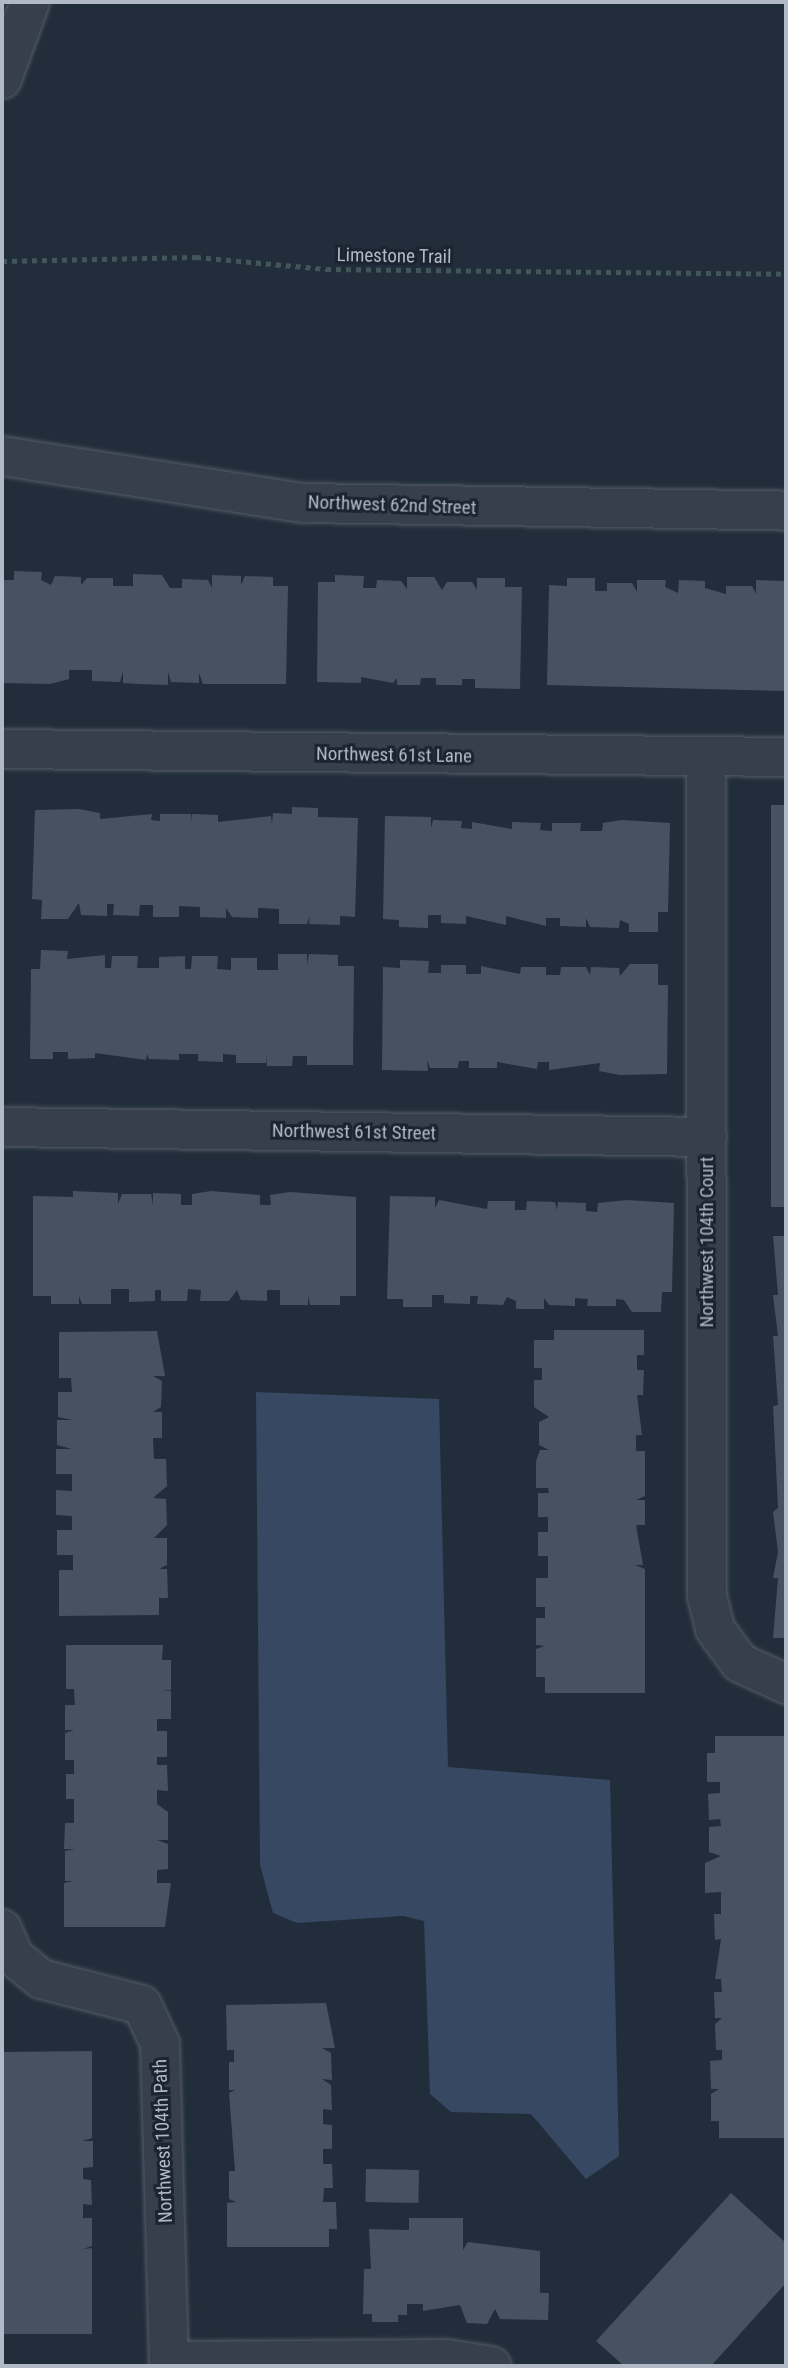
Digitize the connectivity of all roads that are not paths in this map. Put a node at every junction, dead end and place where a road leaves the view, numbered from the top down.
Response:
1 (28, 3) edge
2 (2, 79) edge
3 (2, 456) edge
4 (786, 511) edge
5 (2, 749) edge
6 (786, 757) edge
7 (706, 760) junction
8 (2, 1127) edge
9 (707, 1137) junction
10 (786, 1684) edge
11 (2, 1928) edge
12 (169, 2363) edge
13 (393, 2364) edge
14 (491, 2366) edge

1 - 2 street
3 - 4 street, Northwest 62nd Street
5 - 7 street, Northwest 61st Lane
6 - 7 street, Northwest 61st Lane
7 - 9 street, Northwest 104th Court
8 - 9 street, Northwest 61st Street
9 - 10 street, Northwest 104th Court
11 - 12 street, Northwest 104th Path
12 - 13 street
13 - 14 street

